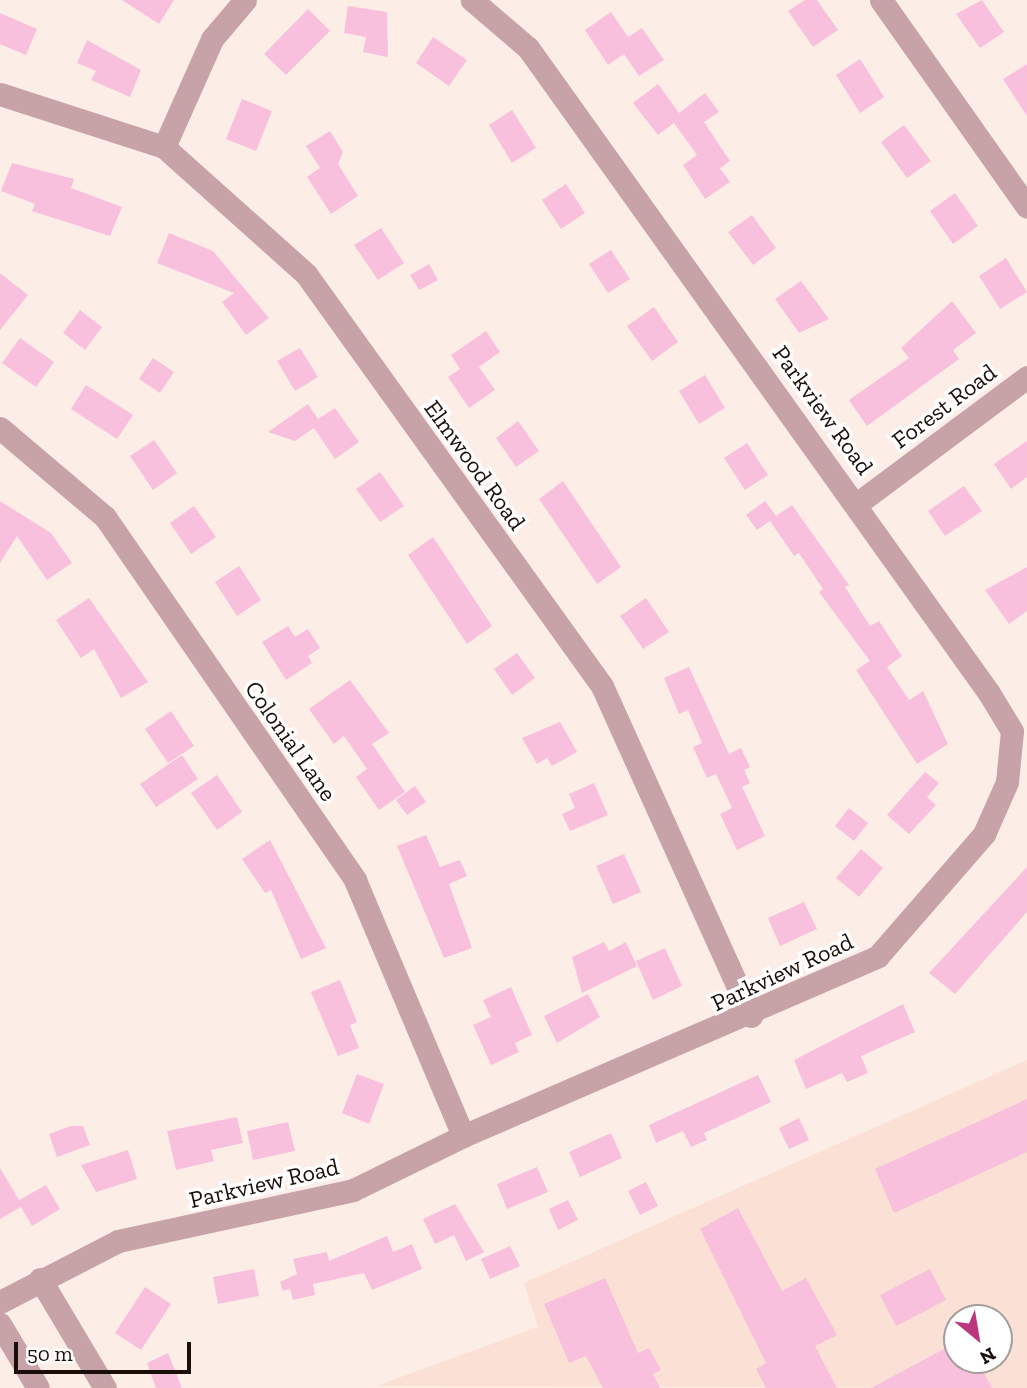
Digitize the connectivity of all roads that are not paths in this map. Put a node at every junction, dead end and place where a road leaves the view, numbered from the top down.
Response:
1 (245, 0) edge
2 (472, 0) edge
3 (881, 0) edge
4 (0, 94) edge
5 (164, 147) junction
6 (1027, 207) edge
7 (1027, 377) edge
8 (0, 428) edge
9 (858, 503) junction
10 (1020, 734) edge
11 (751, 1016) junction
12 (463, 1136) junction
13 (40, 1279) junction
14 (0, 1302) edge
15 (0, 1324) edge
16 (38, 1388) edge
17 (105, 1388) edge

1 - 5 street
2 - 9 street, Parkview Road
3 - 6 street
4 - 5 street, Elmwood Road
5 - 11 street, Elmwood Road
7 - 9 street, Forest Road
8 - 12 street, Colonial Lane
9 - 10 street, Parkview Road
10 - 11 street, Parkview Road
11 - 12 street, Parkview Road
12 - 13 street, Parkview Road
13 - 14 street, Parkview Road
13 - 17 street
15 - 16 street

